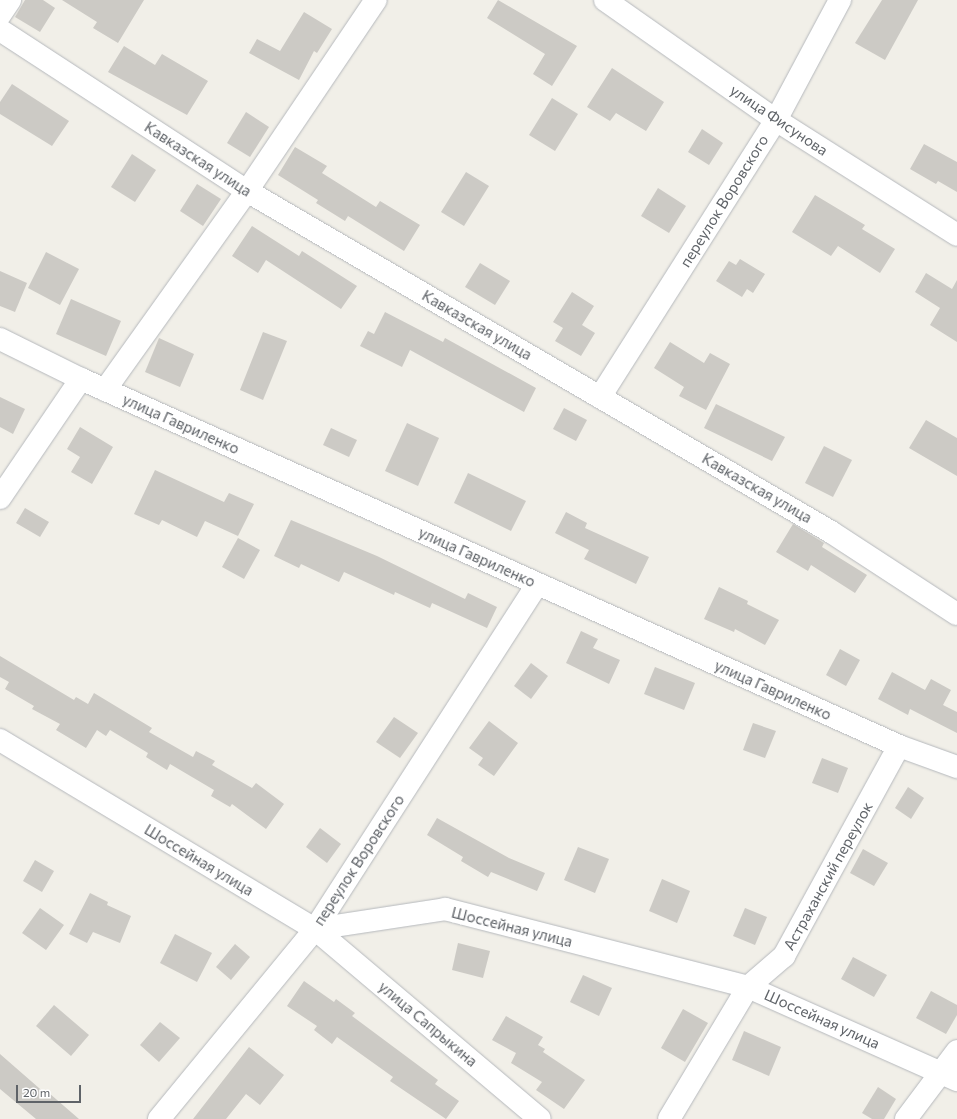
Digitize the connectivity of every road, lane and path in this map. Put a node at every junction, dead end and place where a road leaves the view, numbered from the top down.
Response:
1 (10, 0) edge
2 (376, 0) edge
3 (605, 0) edge
4 (840, 0) edge
5 (0, 15) edge
6 (0, 30) edge
7 (776, 120) junction
8 (247, 191) junction
9 (957, 235) edge
10 (0, 339) edge
11 (81, 379) junction
12 (105, 390) junction
13 (600, 398) junction
14 (0, 498) edge
15 (537, 584) junction
16 (957, 614) edge
17 (0, 740) edge
18 (899, 746) junction
19 (957, 767) edge
20 (315, 929) junction
21 (748, 987) junction
22 (957, 1051) edge
23 (950, 1076) edge
24 (159, 1119) edge
25 (540, 1119) edge
26 (669, 1119) edge
27 (906, 1119) edge

1 - 5 street
2 - 8 street
3 - 7 street, улица Фисунова
4 - 7 street, переулок Воровского
6 - 8 street, Кавказская улица
7 - 9 street, улица Фисунова
7 - 13 street, переулок Воровского
8 - 12 street
8 - 13 street, Кавказская улица
10 - 11 street, улица Гавриленко
11 - 12 street, улица Гавриленко
11 - 14 street
12 - 15 street, улица Гавриленко
13 - 16 street, Кавказская улица
15 - 18 street, улица Гавриленко
15 - 20 street, переулок Воровского
17 - 20 street, Шоссейная улица
18 - 19 street, улица Гавриленко
18 - 21 street, Астраханский переулок
20 - 21 street, Шоссейная улица
20 - 24 street, переулок Воровского
20 - 25 street, улица Сапрыкина
21 - 23 street, Шоссейная улица
21 - 26 street, Астраханский переулок
22 - 23 street
23 - 27 street

